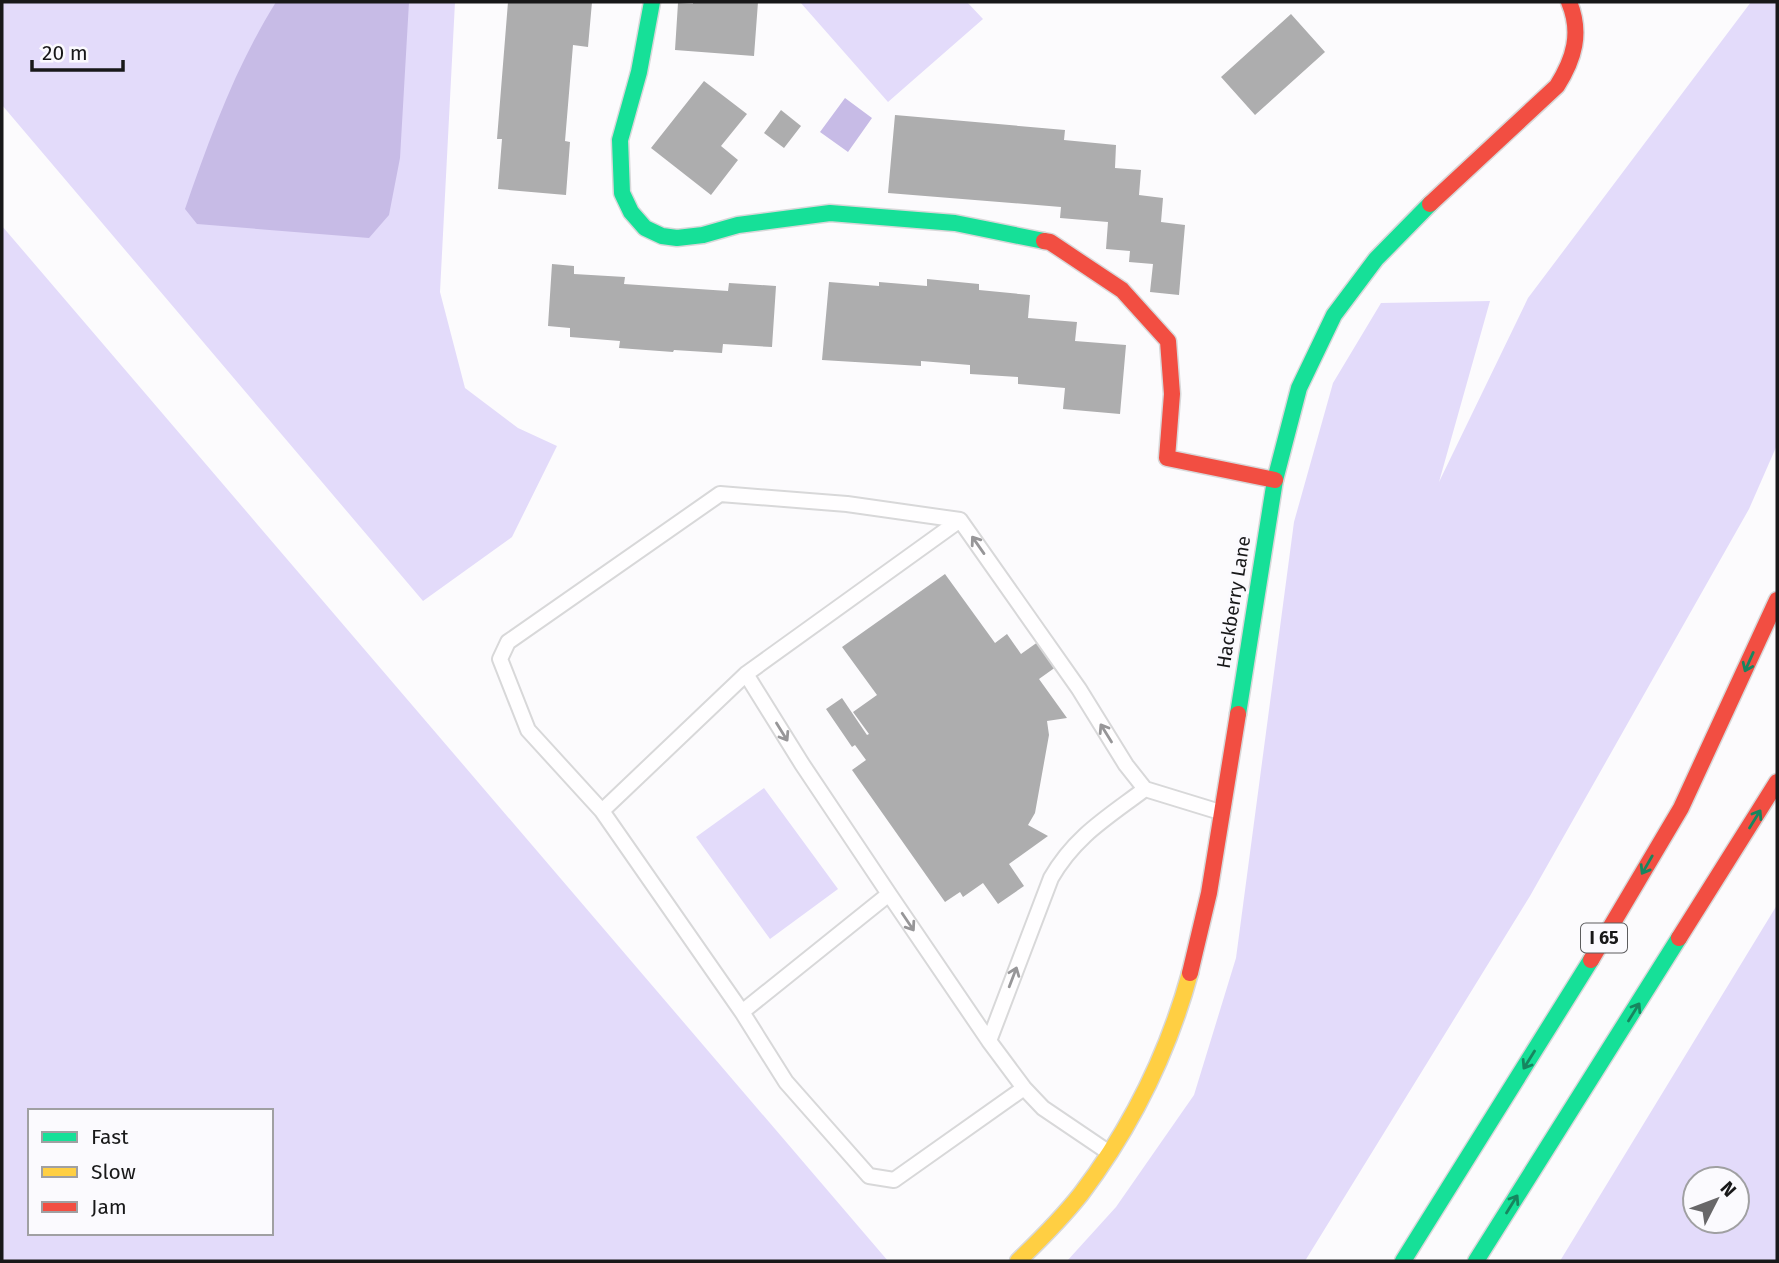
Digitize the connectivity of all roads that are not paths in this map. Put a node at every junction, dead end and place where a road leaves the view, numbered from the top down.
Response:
1 (652, 2) edge
2 (1569, 2) edge
3 (1275, 480) junction
4 (960, 520) junction
5 (1777, 600) edge
6 (746, 674) junction
7 (1777, 782) edge
8 (1145, 789) junction
9 (602, 811) junction
10 (1222, 812) junction
11 (889, 894) junction
12 (742, 1012) junction
13 (989, 1041) junction
14 (1024, 1088) junction
15 (1109, 1153) junction
16 (1018, 1261) edge
17 (1403, 1261) edge
18 (1476, 1261) edge

1 - 3 main road
2 - 3 main road, Hackberry Lane
3 - 10 main road, Hackberry Lane
4 - 6 lane
8 -> 4 lane
4 - 9 lane
5 -> 17 main road, I 65
6 - 9 lane
6 -> 11 lane
18 -> 7 main road
8 - 10 lane
13 -> 8 lane
9 - 12 lane
10 - 15 main road, Hackberry Lane
11 - 12 lane
11 -> 13 lane
12 - 14 lane
13 - 14 lane
14 - 15 lane
15 - 16 main road, Hackberry Lane

